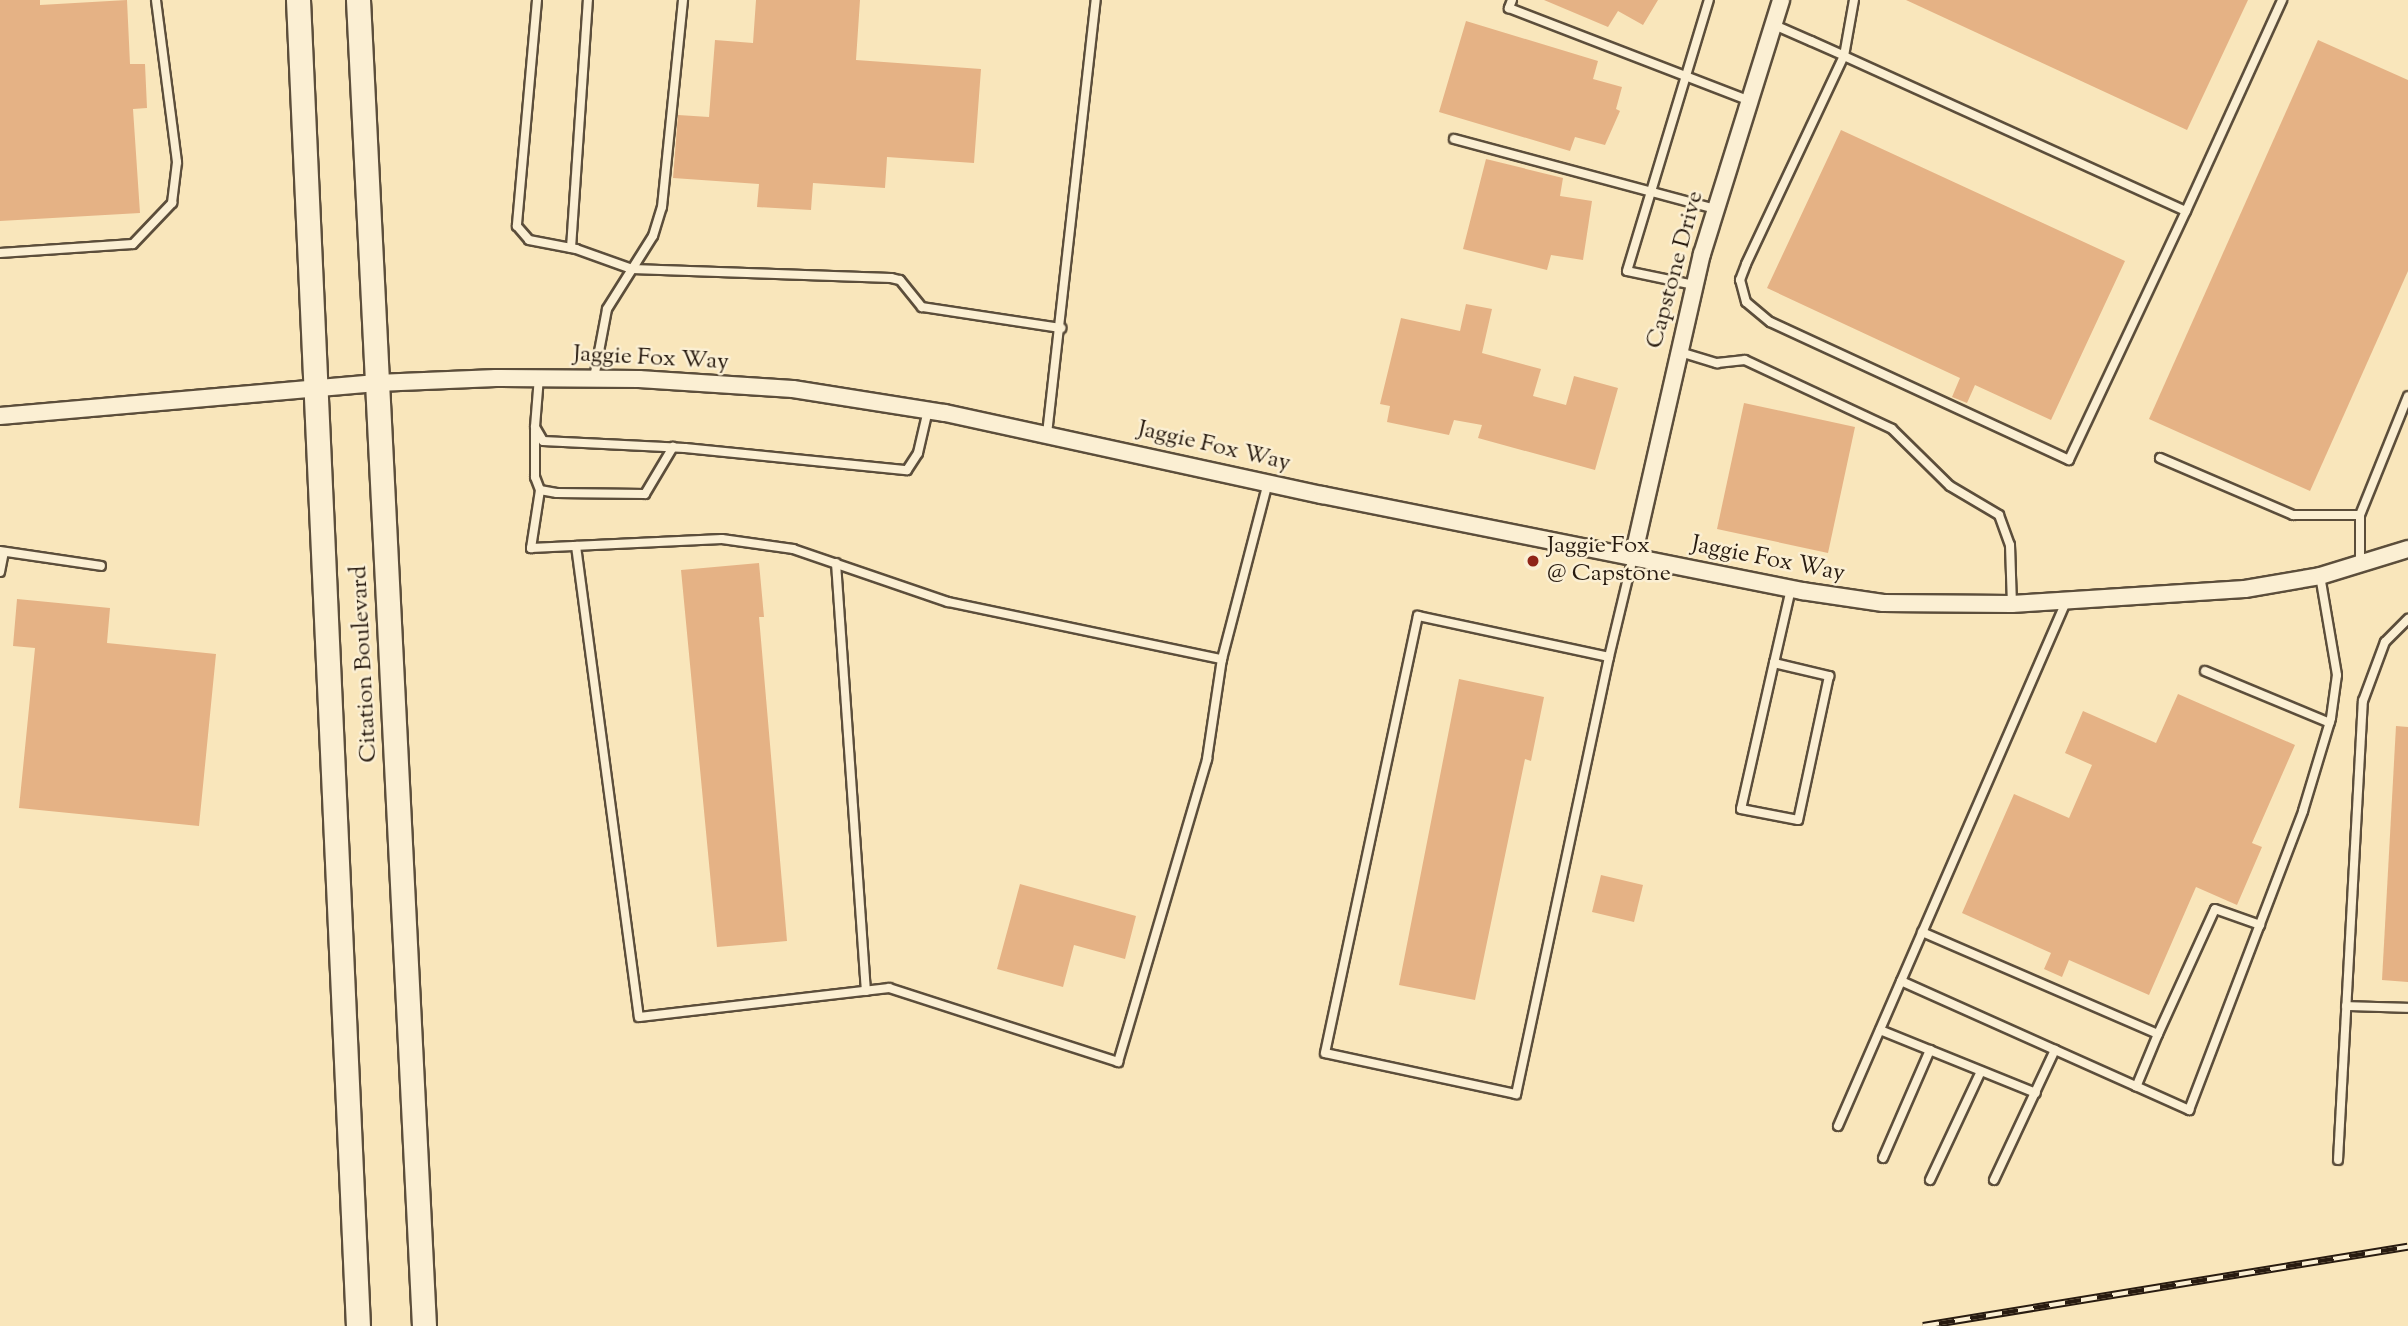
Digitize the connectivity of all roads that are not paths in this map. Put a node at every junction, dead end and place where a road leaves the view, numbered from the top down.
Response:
1 (156, 0) edge
2 (298, 0) edge
3 (358, 0) edge
4 (537, 0) edge
5 (589, 0) edge
6 (683, 0) edge
7 (1096, 0) edge
8 (1512, 0) edge
9 (1709, 0) edge
10 (1781, 0) edge
11 (1854, 0) edge
12 (2282, 0) edge
13 (1772, 24) junction
14 (1844, 56) junction
15 (1685, 78) junction
16 (1747, 100) junction
17 (1454, 139) dead end
18 (1651, 191) junction
19 (1715, 209) junction
20 (2186, 211) junction
21 (571, 248) junction
22 (0, 253) edge
23 (632, 269) junction
24 (1694, 285) junction
25 (1060, 328) junction
26 (1678, 351) junction
27 (539, 377) junction
28 (594, 378) junction
29 (377, 383) junction
30 (315, 390) junction
31 (2408, 396) edge
32 (928, 410) junction
33 (0, 416) edge
34 (535, 427) junction
35 (1047, 434) junction
36 (673, 447) junction
37 (2160, 458) dead end
38 (1268, 482) junction
39 (540, 490) junction
40 (2360, 515) junction
41 (576, 546) junction
42 (2408, 549) edge
43 (2, 551) edge
44 (1633, 556) junction
45 (836, 563) junction
46 (2360, 564) junction
47 (101, 566) dead end
48 (0, 572) edge
49 (2320, 576) junction
50 (1791, 589) junction
51 (2066, 602) junction
52 (2012, 604) junction
53 (2408, 619) edge
54 (1609, 657) junction
55 (1222, 659) junction
56 (1774, 663) junction
57 (2205, 671) dead end
58 (2330, 723) junction
59 (2260, 925) junction
60 (1922, 932) junction
61 (1901, 981) junction
62 (866, 991) junction
63 (2346, 1006) junction
64 (2408, 1008) edge
65 (1880, 1030) junction
66 (2158, 1034) junction
67 (1930, 1050) junction
68 (2055, 1050) junction
69 (1981, 1070) junction
70 (2136, 1087) junction
71 (2035, 1093) junction
72 (1838, 1126) dead end
73 (1883, 1158) dead end
74 (2338, 1160) dead end
75 (1930, 1180) dead end
76 (1994, 1180) dead end
77 (358, 1326) edge
78 (424, 1326) edge

1 - 22 lane
2 - 30 main road, Citation Boulevard
3 - 29 main road, Citation Boulevard
4 - 21 lane
5 - 21 lane
6 - 23 lane
7 - 25 lane
8 - 15 lane
9 - 15 lane
10 - 13 street, Capstone Drive
11 - 14 lane
12 - 20 lane
13 - 14 lane
13 - 16 street, Capstone Drive
14 - 20 lane
14 - 20 lane
15 - 16 lane
15 - 18 lane
16 - 19 street, Capstone Drive
17 - 18 lane
18 - 19 lane
18 - 24 lane
19 - 24 street, Capstone Drive
21 - 23 lane
23 - 25 lane
23 - 28 lane
24 - 26 street, Capstone Drive
25 - 35 lane
26 - 44 street, Capstone Drive
26 - 52 lane
27 - 28 street, Jaggie Fox Way
27 - 29 street, Jaggie Fox Way
27 - 34 lane
28 - 32 street, Jaggie Fox Way
29 - 30 street, Jaggie Fox Way
29 - 78 main road, Citation Boulevard
30 - 33 street, Jaggie Fox Way
30 - 77 main road, Citation Boulevard
31 - 40 lane
32 - 35 street, Jaggie Fox Way
32 - 36 lane
34 - 36 lane
34 - 39 lane
35 - 38 street, Jaggie Fox Way
36 - 39 lane
37 - 40 lane
38 - 44 street, Jaggie Fox Way
38 - 55 lane
39 - 41 lane
40 - 46 lane
41 - 45 lane
41 - 62 lane
42 - 46 street, Jaggie Fox Way
43 - 47 lane
43 - 48 lane
44 - 50 street, Jaggie Fox Way
44 - 54 lane
45 - 55 lane
45 - 62 lane
46 - 49 street, Jaggie Fox Way
49 - 51 street, Jaggie Fox Way
49 - 58 lane
50 - 52 street, Jaggie Fox Way
50 - 56 lane
51 - 52 street, Jaggie Fox Way
51 - 60 lane
53 - 63 lane
54 - 54 lane
55 - 62 lane
56 - 56 lane
57 - 58 lane
58 - 59 lane
59 - 66 lane
59 - 70 lane
60 - 61 lane
60 - 66 lane
61 - 65 lane
61 - 68 lane
63 - 64 lane
63 - 74 lane
65 - 67 lane
65 - 72 lane
66 - 70 lane
67 - 69 lane
67 - 73 lane
68 - 70 lane
68 - 71 lane
69 - 71 lane
69 - 75 lane
71 - 76 lane

